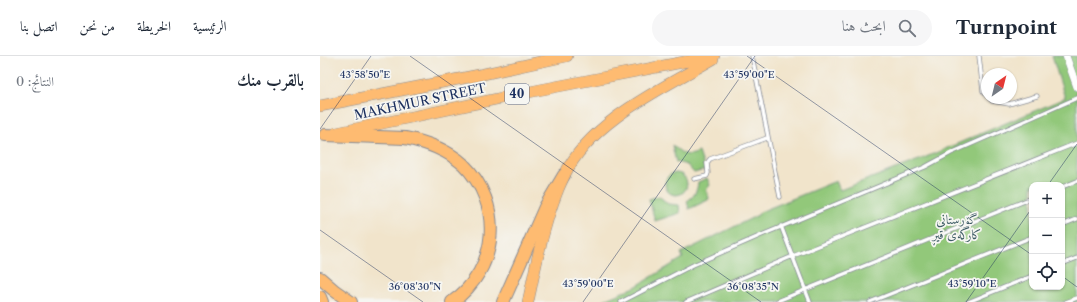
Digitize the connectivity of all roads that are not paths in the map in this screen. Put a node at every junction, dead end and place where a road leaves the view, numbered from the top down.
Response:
1 (567, 56) edge
2 (714, 56) edge
3 (719, 56) edge
4 (752, 56) edge
5 (979, 56) edge
6 (1066, 56) edge
7 (981, 74) edge
8 (1077, 87) edge
9 (1037, 96) dead end
10 (1077, 98) edge
11 (1017, 102) edge
12 (320, 106) edge
13 (323, 136) edge
14 (767, 138) junction
15 (1077, 143) edge
16 (564, 176) junction
17 (694, 179) dead end
18 (1077, 181) edge
19 (1065, 186) edge
20 (780, 197) dead end
21 (1029, 199) edge
22 (1077, 219) edge
23 (1065, 224) edge
24 (781, 226) junction
25 (1029, 238) edge
26 (793, 256) junction
27 (1077, 258) edge
28 (1065, 263) edge
29 (1029, 277) edge
30 (320, 278) edge
31 (806, 290) junction
32 (320, 297) edge
33 (1077, 298) edge
34 (322, 302) edge
35 (351, 302) edge
36 (452, 302) edge
37 (503, 302) edge
38 (528, 302) edge
39 (621, 302) edge
40 (686, 302) edge
41 (775, 302) edge
42 (810, 302) edge
43 (870, 302) edge
44 (968, 302) edge
45 (1066, 302) edge

1 - 12 highway, MAKHMUR STREET / 40
2 - 13 highway, MAKHMUR STREET / 40
3 - 16 highway
4 - 14 lane
5 - 7 lane
6 - 8 street
9 - 11 lane
10 - 24 lane
13 - 36 highway
14 - 17 lane
14 - 20 lane
15 - 26 lane
16 - 37 highway
16 - 38 highway
18 - 19 lane
21 - 31 lane
22 - 23 lane
24 - 26 lane
24 - 39 lane
25 - 43 lane
26 - 31 lane
26 - 40 lane
27 - 28 lane
29 - 44 lane
30 - 35 highway
31 - 41 lane
31 - 42 lane
32 - 34 highway
33 - 45 lane

